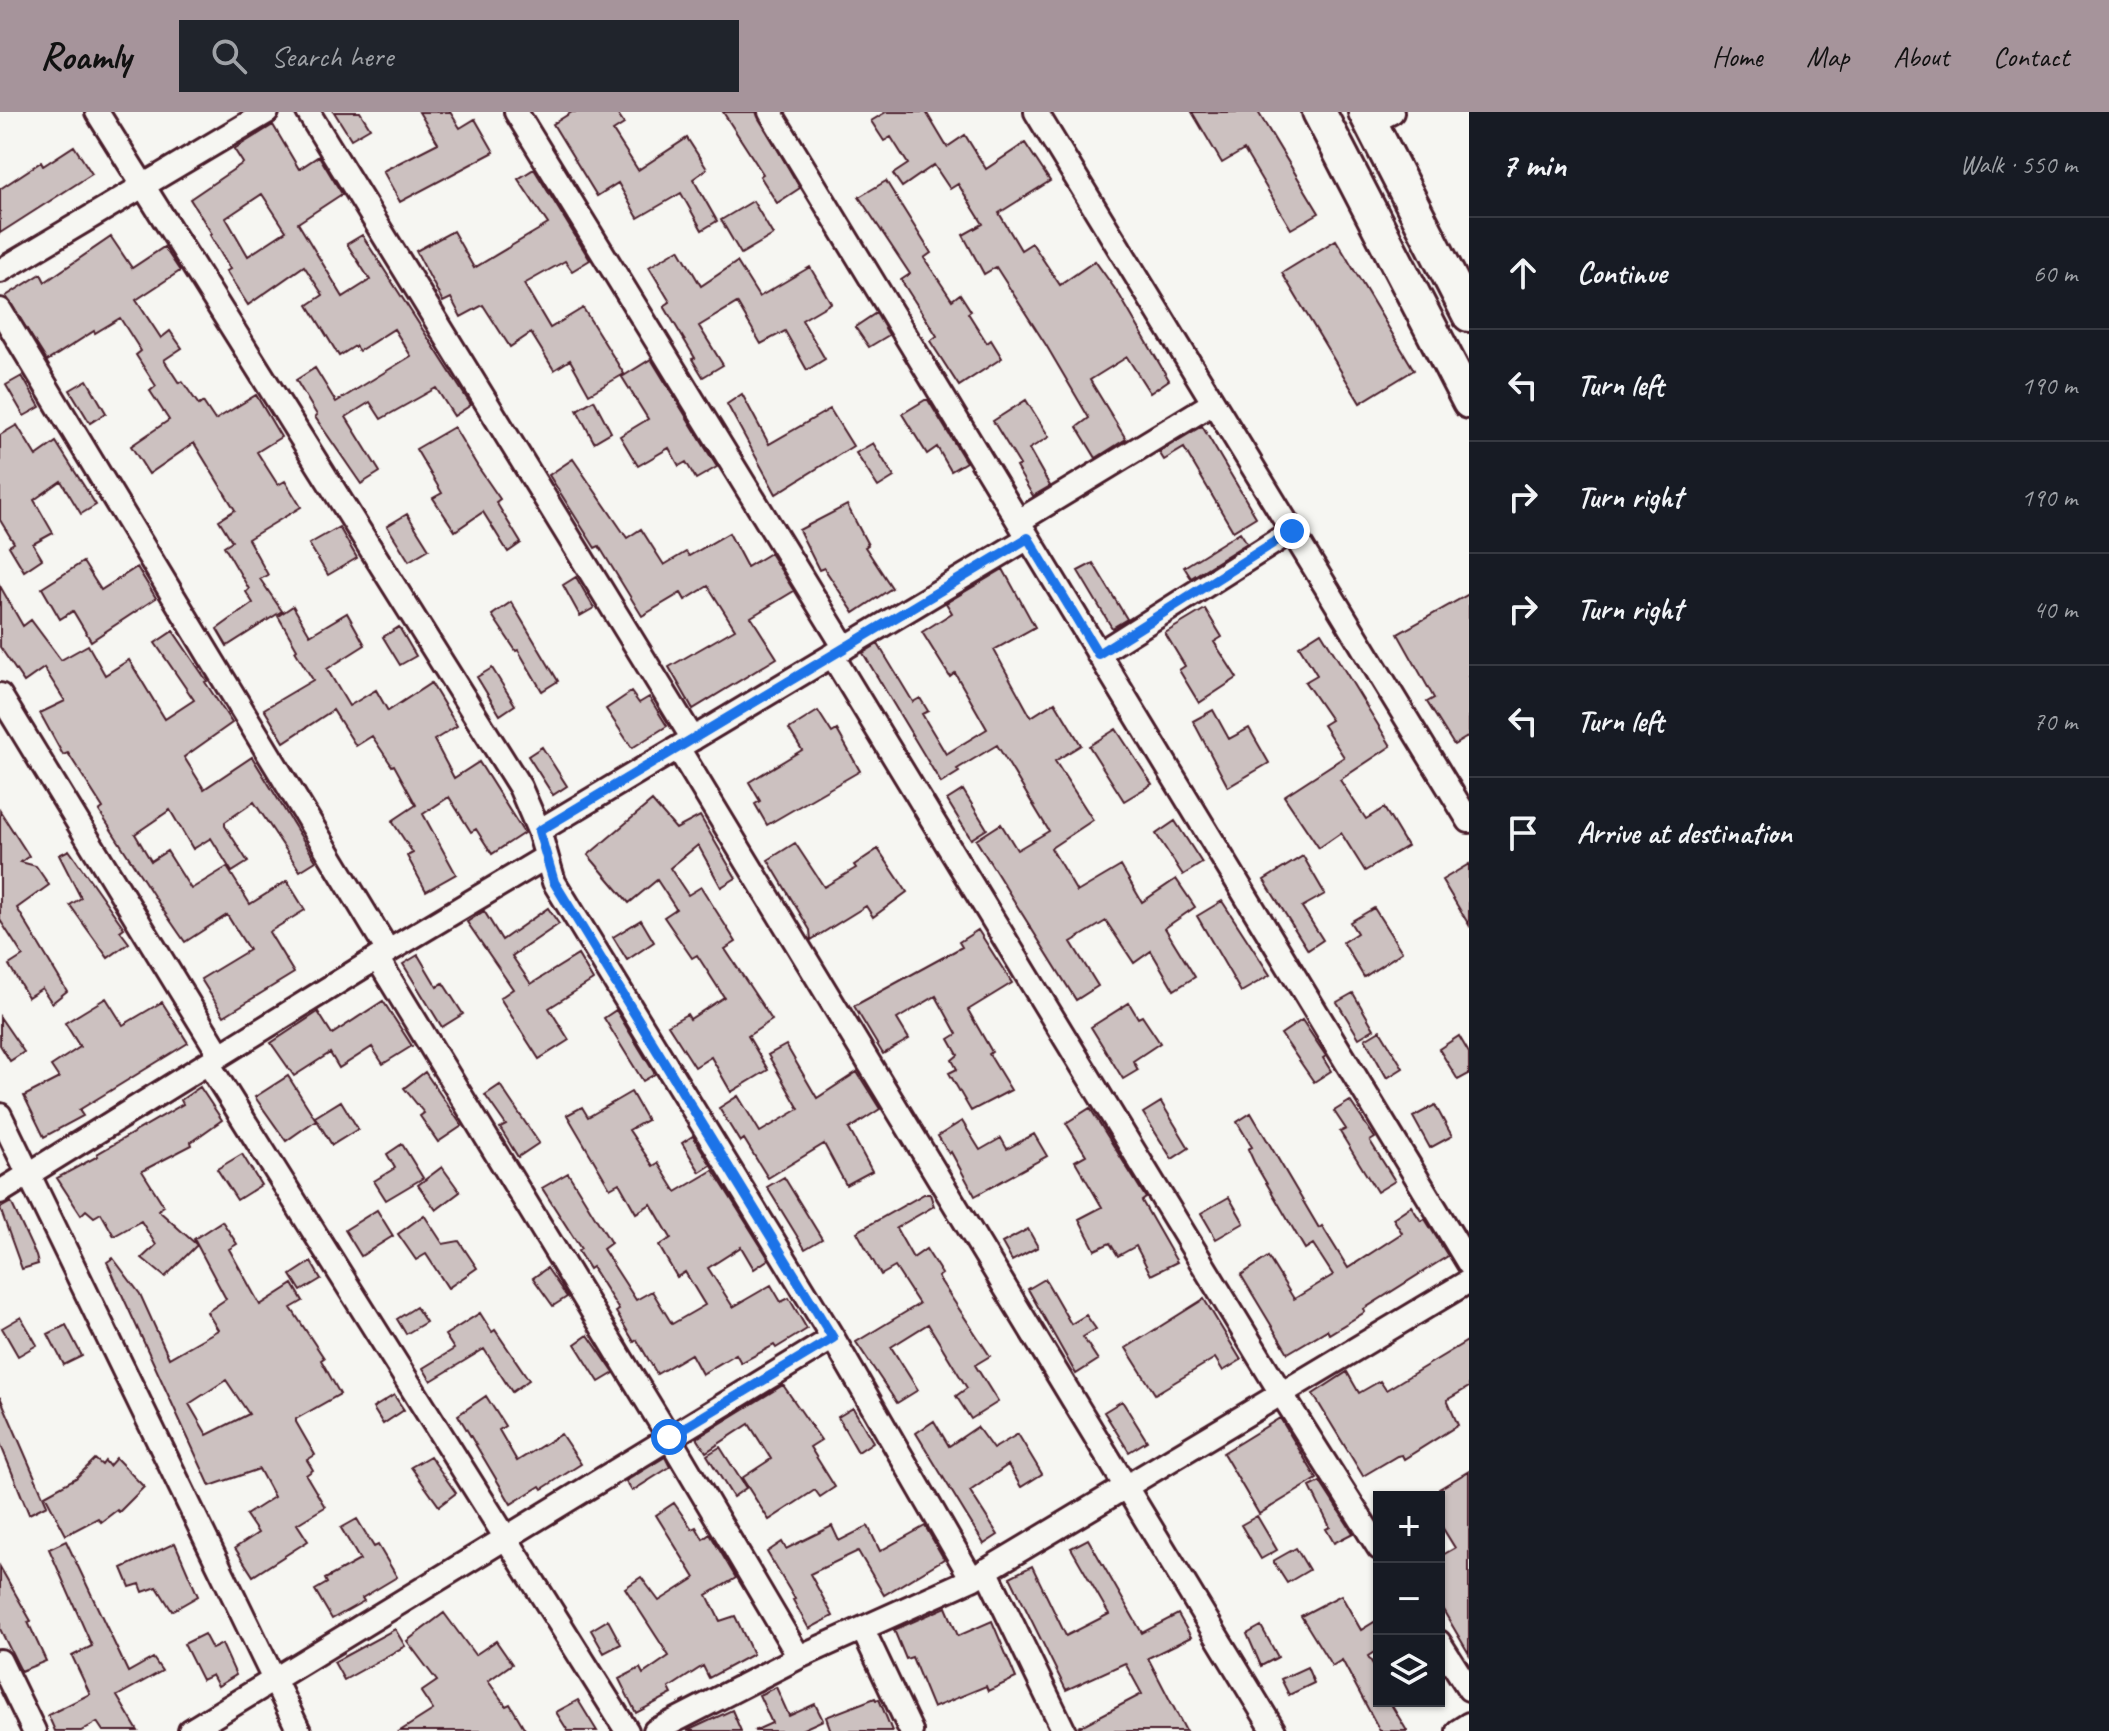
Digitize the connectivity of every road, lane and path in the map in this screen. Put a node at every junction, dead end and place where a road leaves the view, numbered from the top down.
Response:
1 (97, 112) edge
2 (267, 112) edge
3 (308, 112) edge
4 (516, 112) edge
5 (770, 112) edge
6 (1036, 112) edge
7 (1319, 112) edge
8 (1376, 116) edge
9 (142, 187) junction
10 (0, 271) edge
11 (0, 310) edge
12 (1469, 315) edge
13 (1469, 402) edge
14 (1213, 403) junction
15 (1024, 530) junction
16 (1292, 531) junction
17 (838, 652) junction
18 (1098, 654) junction
19 (0, 695) edge
20 (686, 743) junction
21 (1469, 821) edge
22 (539, 831) junction
23 (546, 857) junction
24 (383, 954) junction
25 (214, 1059) junction
26 (0, 1115) edge
27 (29, 1174) junction
28 (0, 1192) edge
29 (1469, 1264) edge
30 (1469, 1281) edge
31 (833, 1338) junction
32 (1281, 1393) junction
33 (669, 1437) junction
34 (1127, 1486) junction
35 (505, 1537) junction
36 (1373, 1539) edge
37 (979, 1574) junction
38 (863, 1630) junction
39 (1445, 1651) edge
40 (799, 1657) junction
41 (0, 1661) edge
42 (273, 1678) junction
43 (1469, 1689) edge
44 (1469, 1724) edge
45 (34, 1731) edge
46 (190, 1731) edge
47 (299, 1731) edge
48 (627, 1731) edge
49 (655, 1731) edge
50 (911, 1731) edge
51 (1064, 1731) edge
52 (1274, 1731) edge
53 (1458, 1731) edge

1 - 9 street
2 - 9 street
3 - 20 street
4 - 17 street
5 - 15 street
6 - 14 street
7 - 13 main road
8 - 12 main road
9 - 10 street
9 - 22 street
11 - 24 street
14 - 15 street
14 - 16 street
15 - 17 street
15 - 18 street
16 - 18 street
16 - 21 street
17 - 20 street
17 - 32 street
18 - 29 street
19 - 25 street
20 - 22 street
20 - 34 street
22 - 23 street
23 - 24 street
23 - 31 street
24 - 25 street
24 - 33 street
25 - 27 street
25 - 35 street
26 - 27 street
27 - 28 street
27 - 42 street
30 - 32 street
31 - 33 street
31 - 37 street
32 - 34 street
32 - 36 street
33 - 35 street
33 - 40 street
34 - 37 street
34 - 52 street
35 - 42 street
35 - 48 street
37 - 38 street
37 - 51 street
38 - 40 street
38 - 50 street
39 - 43 street
40 - 49 street
41 - 45 street
42 - 46 street
42 - 47 street
44 - 53 street

